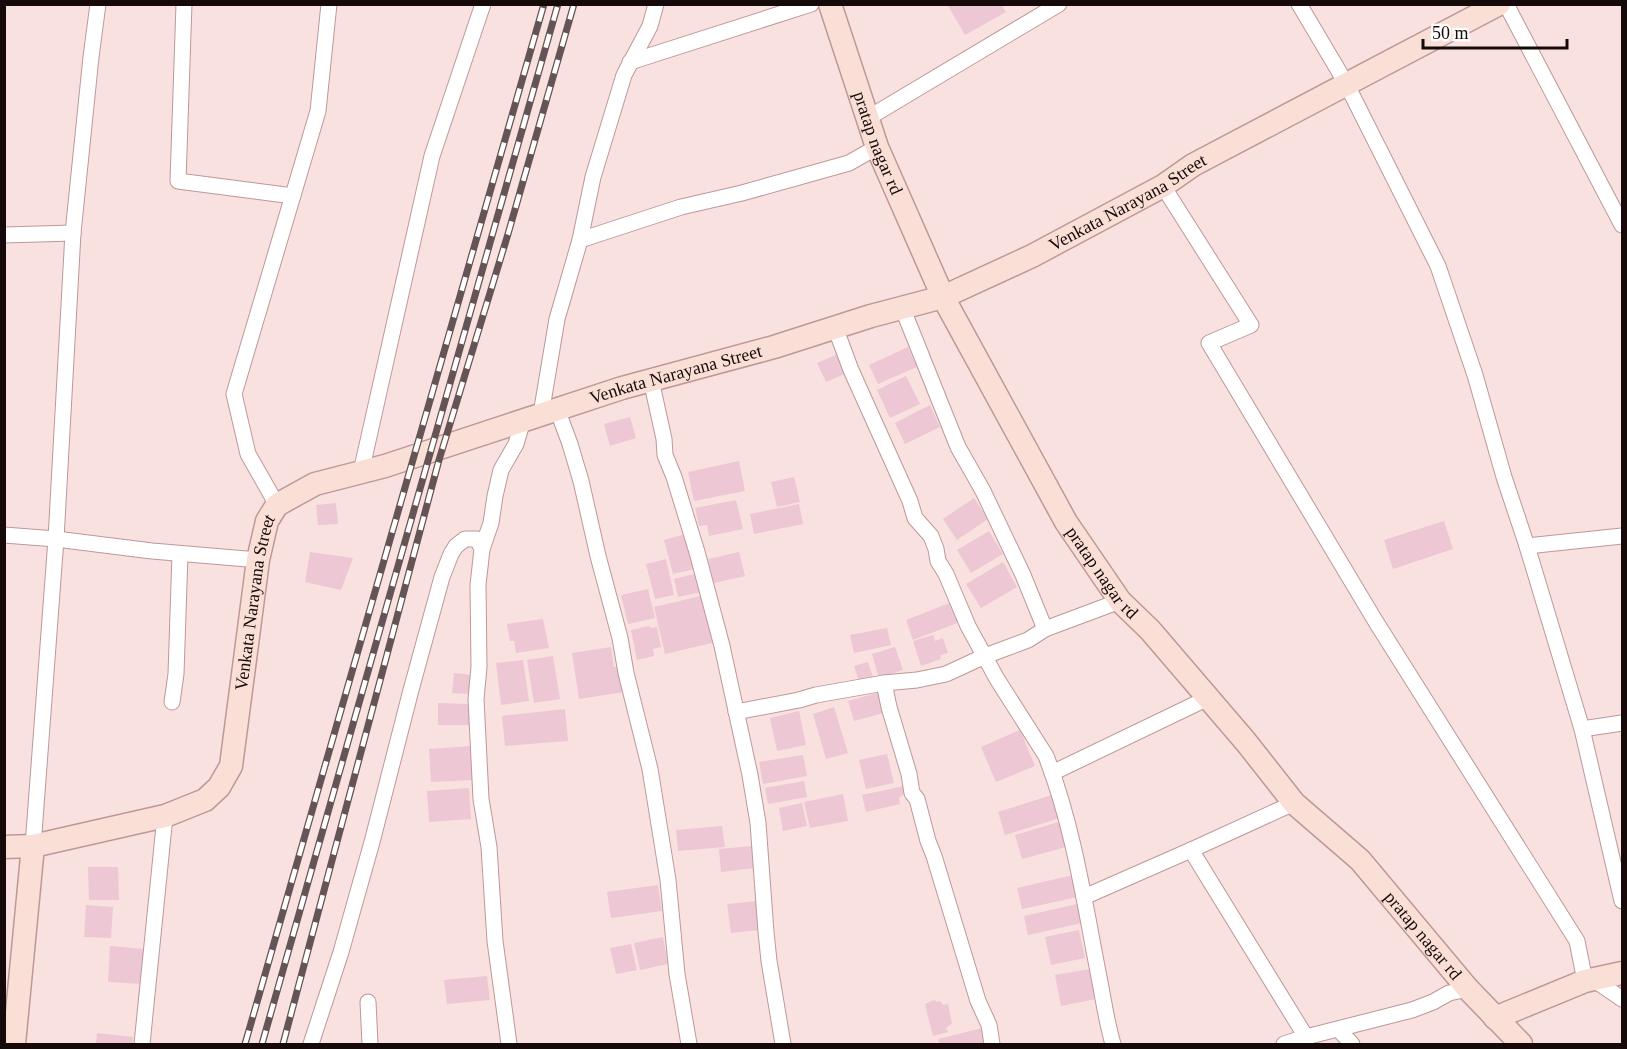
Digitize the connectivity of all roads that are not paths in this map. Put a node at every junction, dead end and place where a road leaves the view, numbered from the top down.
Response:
1 (98, 4) edge
2 (184, 4) edge
3 (329, 4) edge
4 (483, 4) edge
5 (656, 4) edge
6 (811, 4) edge
7 (830, 4) edge
8 (1059, 4) edge
9 (1299, 4) edge
10 (1499, 4) edge
11 (1506, 4) edge
12 (630, 62) junction
13 (1347, 85) junction
14 (868, 118) junction
15 (877, 147) junction
16 (1163, 186) junction
17 (293, 196) junction
18 (1623, 225) edge
19 (73, 233) junction
20 (4, 235) edge
21 (580, 240) junction
22 (942, 297) junction
23 (902, 308) junction
24 (835, 327) junction
25 (651, 380) junction
26 (540, 414) junction
27 (361, 472) junction
28 (277, 505) junction
29 (4, 535) edge
30 (1623, 536) edge
31 (56, 539) junction
32 (1527, 546) junction
33 (482, 549) junction
34 (180, 554) junction
35 (258, 560) junction
36 (1120, 601) junction
37 (1045, 629) junction
38 (985, 656) junction
39 (884, 683) junction
40 (1208, 698) junction
41 (172, 702) dead end
42 (736, 712) junction
43 (1623, 723) edge
44 (1582, 729) junction
45 (1052, 773) junction
46 (1294, 803) junction
47 (165, 816) junction
48 (33, 846) junction
49 (4, 847) edge
50 (1191, 850) junction
51 (1084, 897) junction
52 (1623, 901) edge
53 (1623, 973) edge
54 (1589, 980) junction
55 (1468, 989) junction
56 (1623, 999) edge
57 (368, 1002) dead end
58 (1495, 1018) junction
59 (1339, 1030) junction
60 (1306, 1037) junction
61 (14, 1044) edge
62 (142, 1044) edge
63 (311, 1044) edge
64 (370, 1044) edge
65 (509, 1044) edge
66 (689, 1044) edge
67 (783, 1044) edge
68 (993, 1044) edge
69 (1113, 1044) edge
70 (1284, 1044) edge
71 (1352, 1044) edge
72 (1521, 1044) edge

1 - 19 street
2 - 17 street
3 - 17 street
4 - 27 street
5 - 12 street
6 - 12 street
7 - 14 street, pratap nagar rd
8 - 14 street
9 - 13 street
10 - 13 street, Venkata Narayana Street
11 - 18 street
12 - 21 street
13 - 16 street, Venkata Narayana Street
13 - 32 street
14 - 15 street, pratap nagar rd
15 - 21 street
15 - 22 street, pratap nagar rd
16 - 22 street, Venkata Narayana Street
16 - 54 street
17 - 28 street
19 - 20 street
19 - 31 street
21 - 26 street
22 - 23 street, Venkata Narayana Street
22 - 36 street, pratap nagar rd
23 - 24 street, Venkata Narayana Street
23 - 37 street
24 - 25 street, Venkata Narayana Street
24 - 38 street
25 - 26 street, Venkata Narayana Street
25 - 42 street
26 - 27 street, Venkata Narayana Street
26 - 33 street
26 - 66 street
27 - 28 street, Venkata Narayana Street
28 - 35 street, Venkata Narayana Street
29 - 31 street
30 - 32 street
31 - 34 street
31 - 48 street
32 - 44 street
33 - 63 street
33 - 65 street
34 - 35 street
34 - 41 street
35 - 47 street, Venkata Narayana Street
36 - 37 street
36 - 40 street, pratap nagar rd
37 - 38 street
38 - 39 street
38 - 45 street
39 - 42 street
39 - 68 street
40 - 45 street
40 - 46 street, pratap nagar rd
42 - 67 street
43 - 44 street
44 - 52 street
45 - 51 street
46 - 50 street
46 - 55 street, pratap nagar rd
47 - 48 street, Venkata Narayana Street
47 - 62 street
48 - 49 street, Venkata Narayana Street
48 - 61 street
50 - 51 street
50 - 60 street
51 - 69 street
53 - 54 street
54 - 56 street
54 - 58 street
55 - 58 street, pratap nagar rd
55 - 59 street
57 - 64 street
58 - 72 street, pratap nagar rd
59 - 60 street
59 - 71 street
60 - 70 street

